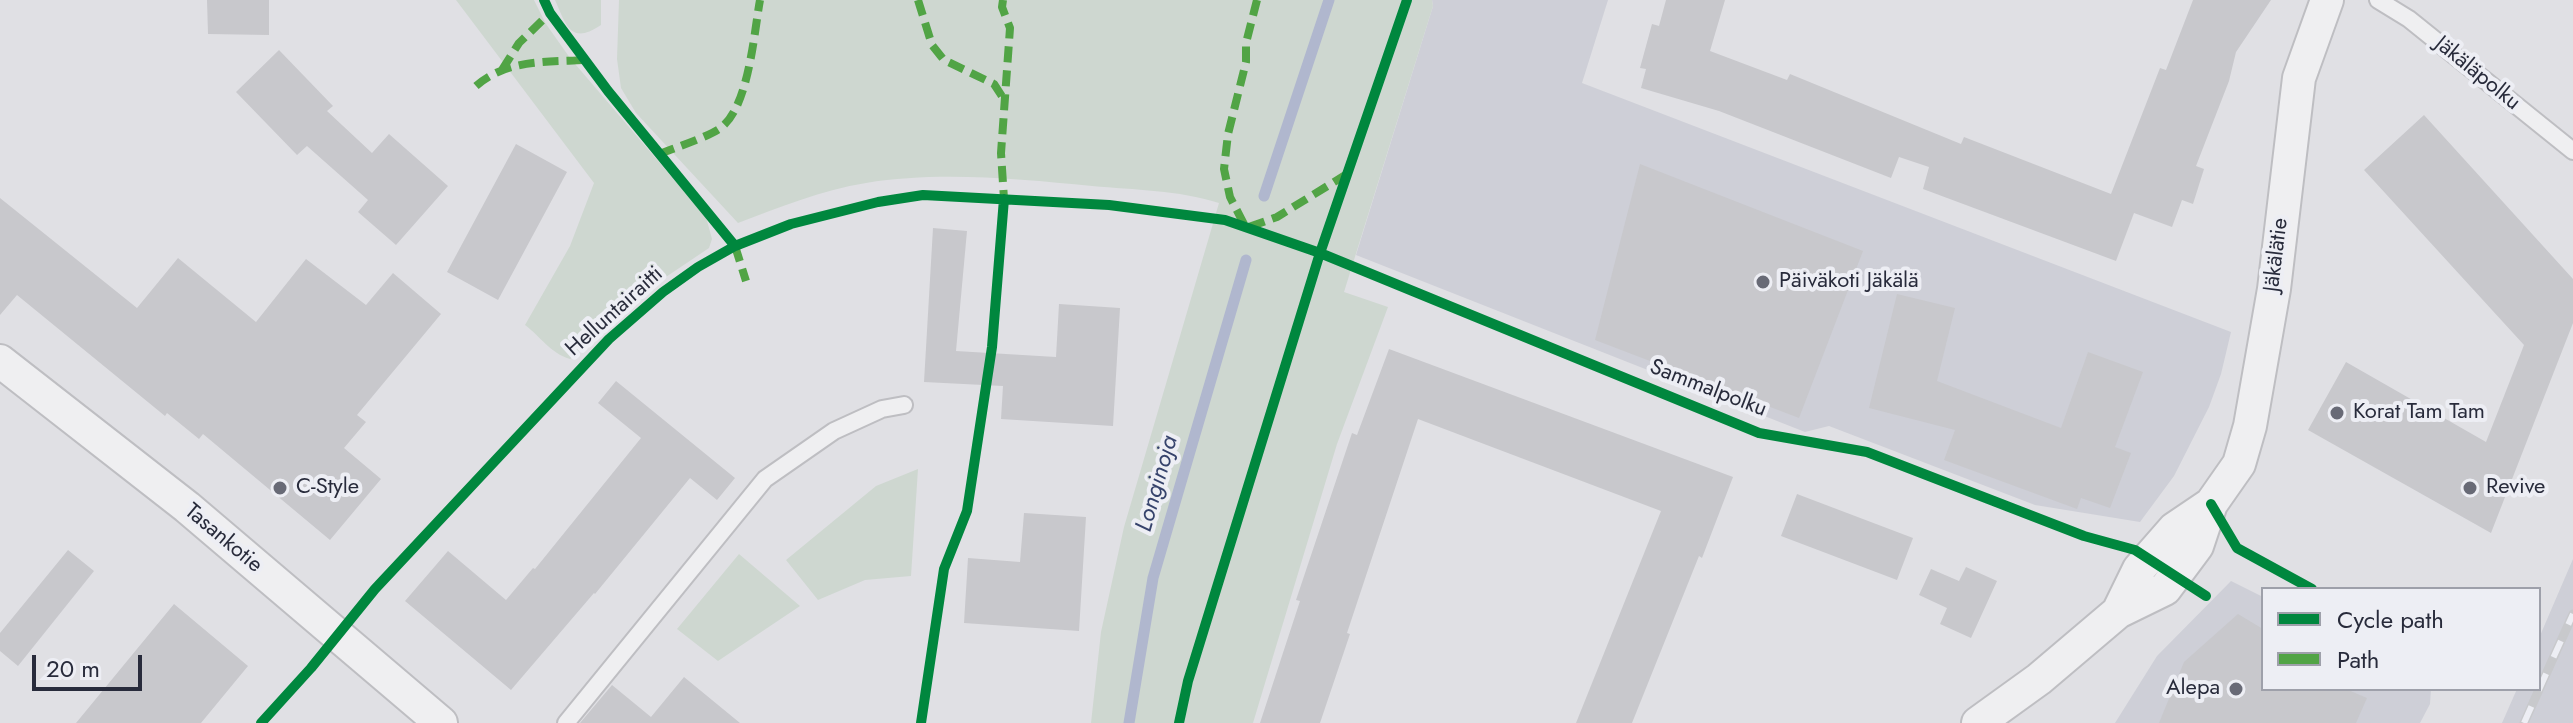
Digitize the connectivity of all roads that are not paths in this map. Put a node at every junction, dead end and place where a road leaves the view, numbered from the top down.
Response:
1 (2327, 0) edge
2 (2378, 0) edge
3 (2573, 151) edge
4 (0, 361) edge
5 (904, 405) dead end
6 (441, 723) edge
7 (566, 723) edge
8 (1978, 723) edge

1 - 8 street, Jäkälätie
2 - 3 lane, Jäkäläpolku
4 - 6 street, Tasankotie
5 - 7 lane

